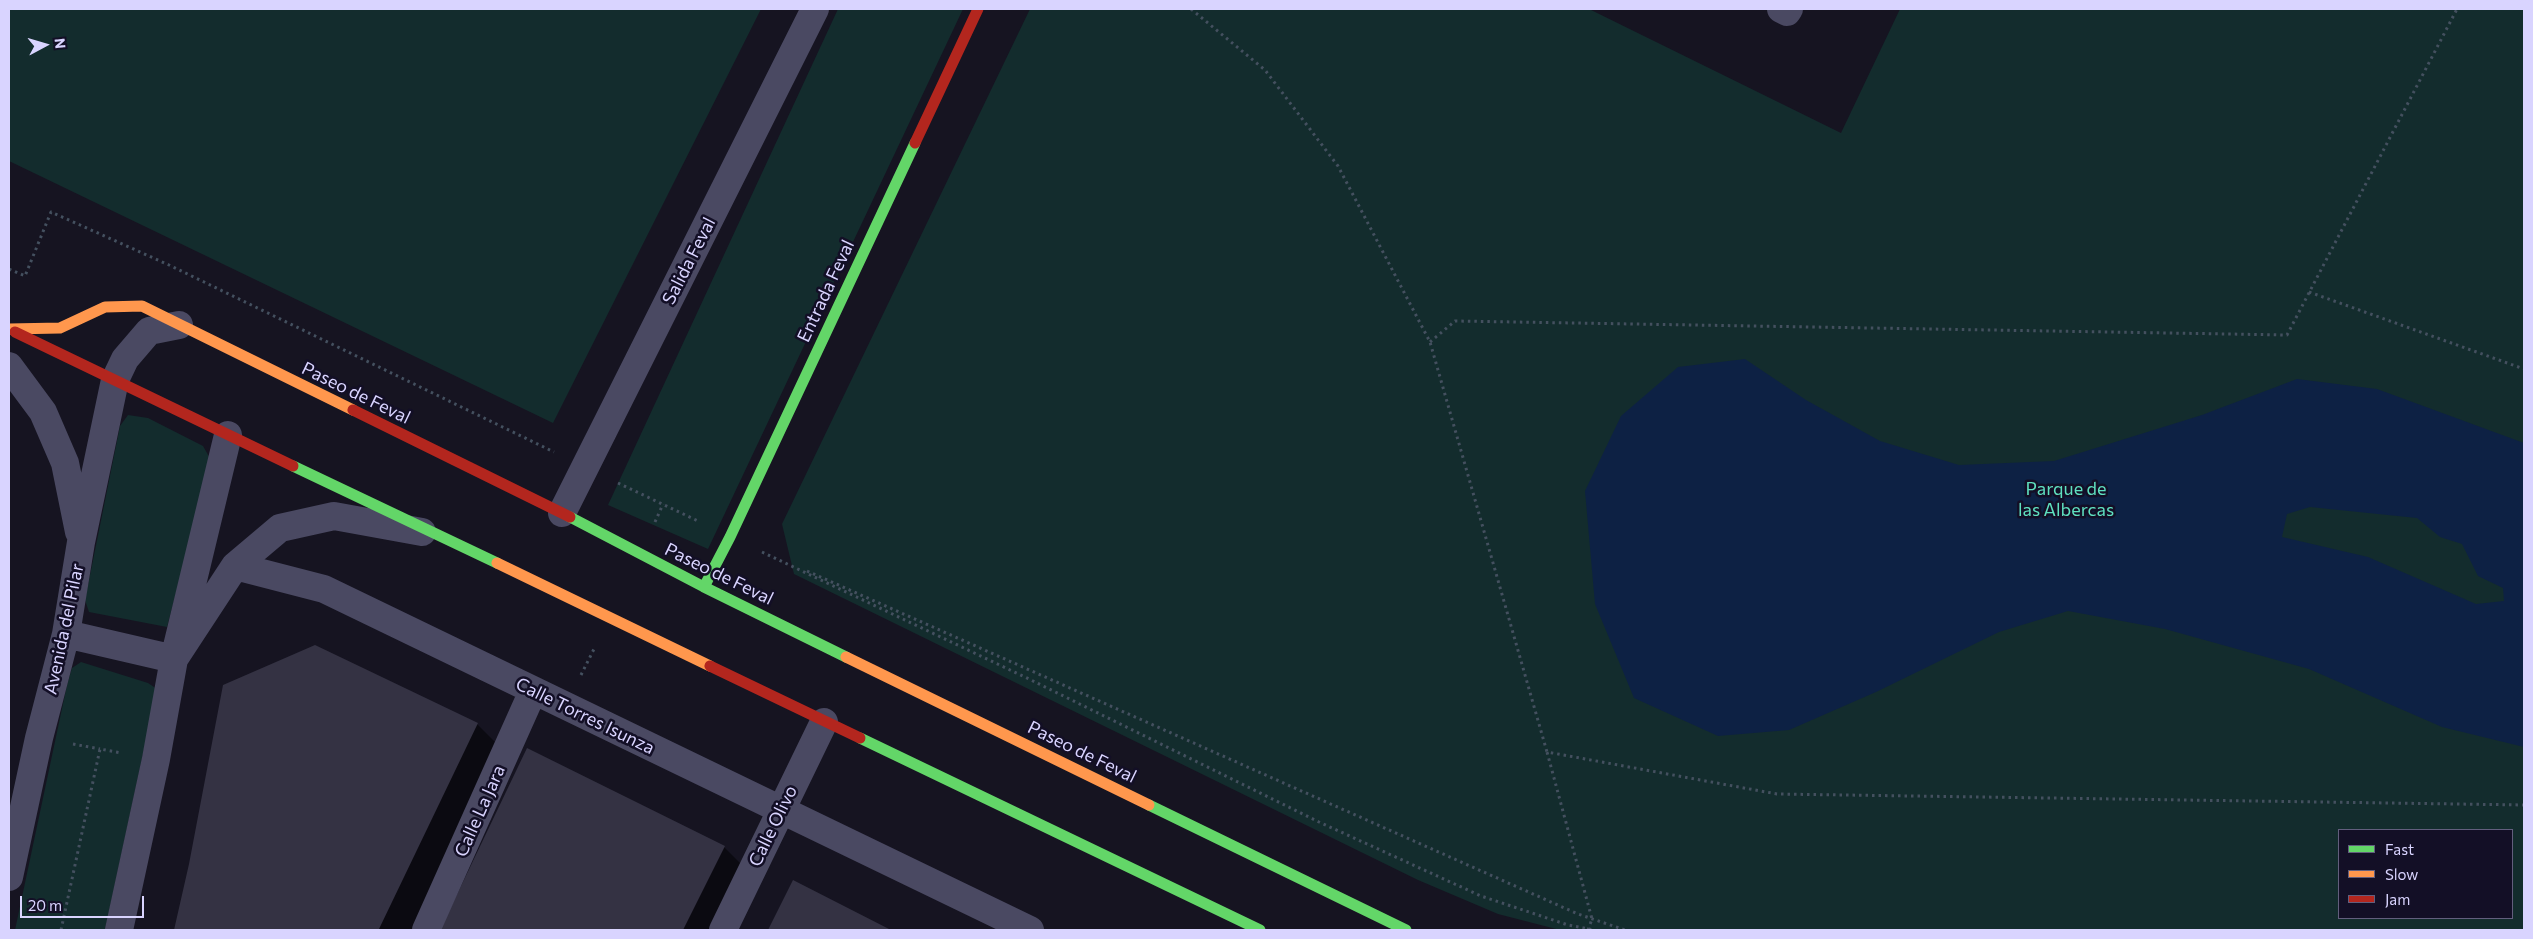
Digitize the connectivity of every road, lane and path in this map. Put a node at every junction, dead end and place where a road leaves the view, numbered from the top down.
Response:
1 (815, 9) edge
2 (978, 9) edge
3 (1191, 9) edge
4 (1781, 9) edge
5 (1789, 9) edge
6 (2457, 9) edge
7 (9, 269) edge
8 (2309, 292) junction
9 (179, 325) junction
10 (9, 329) edge
11 (1430, 342) junction
12 (9, 366) edge
13 (2524, 369) edge
14 (115, 380) junction
15 (228, 435) junction
16 (585, 467) junction
17 (562, 513) junction
18 (433, 534) junction
19 (730, 537) junction
20 (81, 542) junction
21 (235, 566) junction
22 (704, 587) junction
23 (66, 634) junction
24 (174, 659) junction
25 (533, 692) junction
26 (824, 722) junction
27 (1547, 752) junction
28 (156, 759) junction
29 (2524, 805) edge
30 (780, 810) junction
31 (9, 872) edge
32 (1592, 919) junction
33 (61, 930) edge
34 (119, 930) edge
35 (426, 930) edge
36 (723, 930) edge
37 (1030, 930) edge
38 (1260, 930) edge
39 (1406, 930) edge
40 (1588, 930) edge
41 (1594, 930) edge
42 (1626, 930) edge

1 - 16 street, Salida Feval
2 - 19 street, Entrada Feval
3 - 11 path
4 - 5 street
6 - 8 path
7 - 16 path
8 - 11 path
8 - 13 path
9 - 10 street, Paseo de Feval
9 - 14 street, Avenida del Pilar
9 - 17 street, Paseo de Feval
10 - 14 street
11 - 27 path
12 - 20 street
14 - 15 street
14 - 20 street, Avenida del Pilar
15 - 18 street
15 - 24 street
16 - 17 street, Salida Feval
16 - 19 path
17 - 22 street, Paseo de Feval
18 - 21 street
18 - 26 street
19 - 22 street, Entrada Feval
19 - 32 path
19 - 40 path
20 - 23 street, Avenida del Pilar
21 - 24 street
21 - 25 street, Calle Torres Isunza
22 - 39 street, Paseo de Feval
23 - 24 street
23 - 31 street, Avenida del Pilar
24 - 28 street
25 - 30 street, Calle Torres Isunza
25 - 35 street, Calle La Jara
26 - 30 street, Calle Olivo
26 - 38 street
27 - 29 path
27 - 32 path
28 - 33 path
28 - 34 street
30 - 36 street, Calle Olivo
30 - 37 street, Calle Torres Isunza
32 - 40 path
32 - 42 path
40 - 41 path

